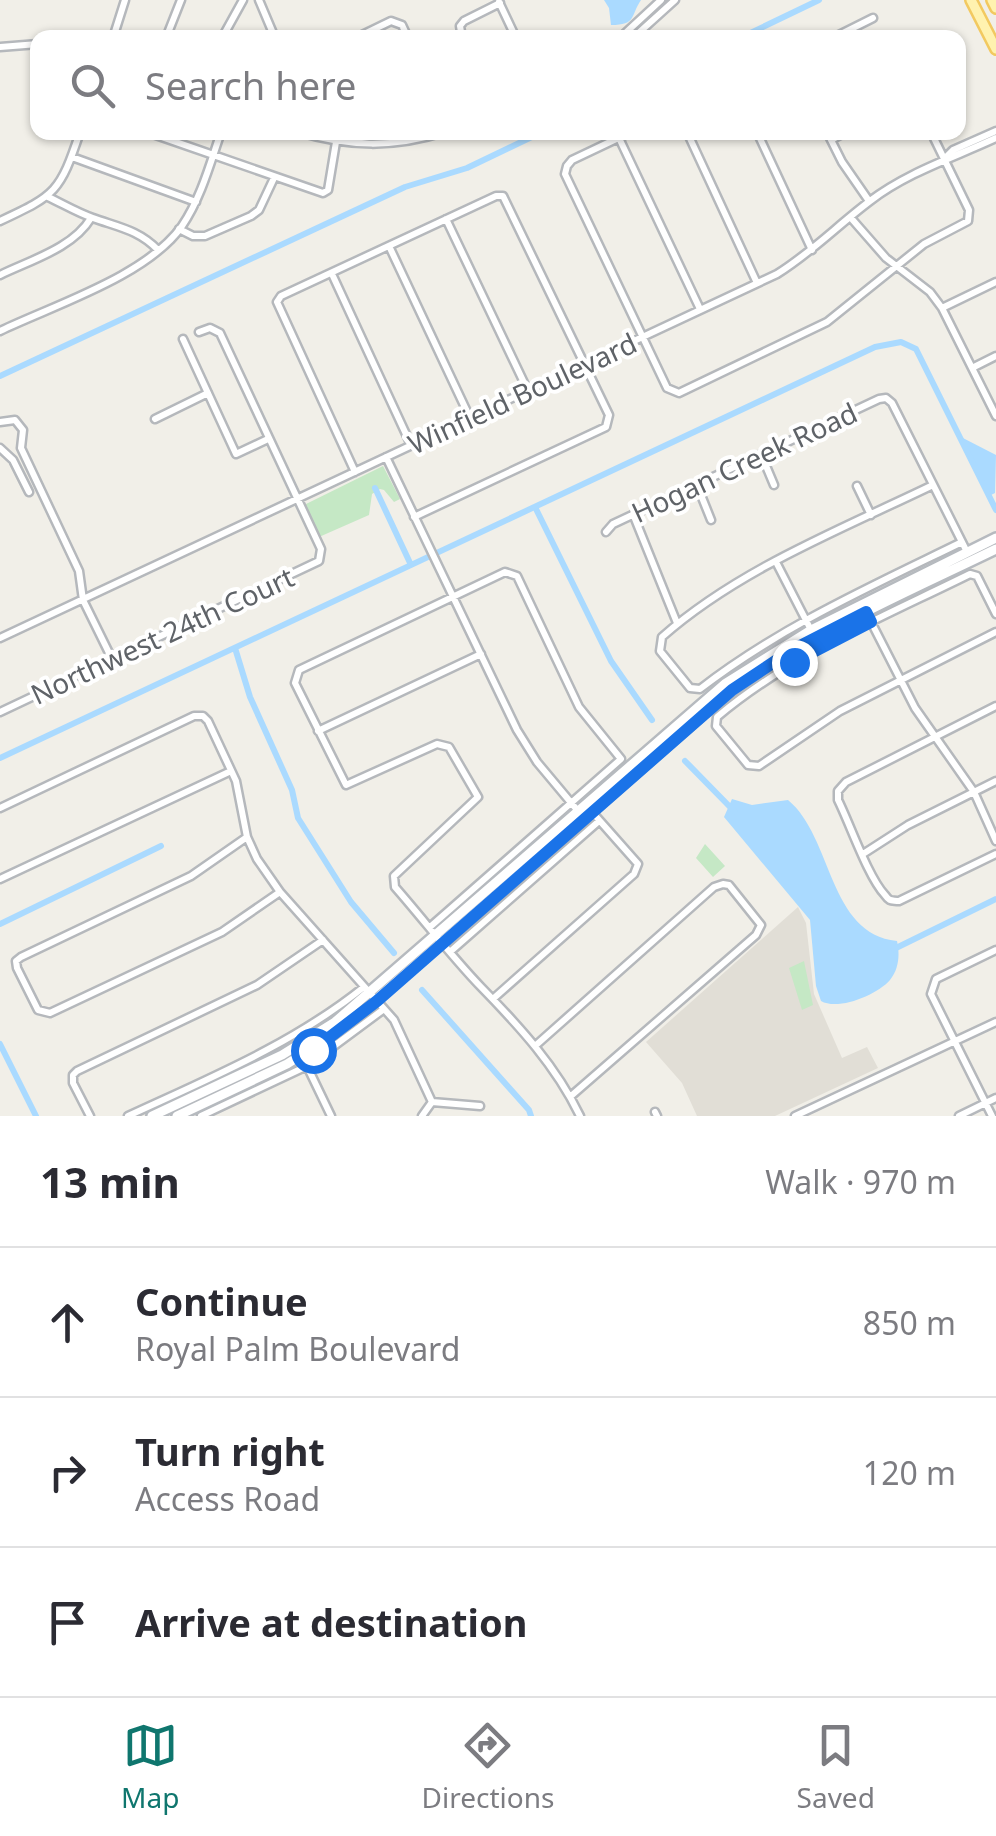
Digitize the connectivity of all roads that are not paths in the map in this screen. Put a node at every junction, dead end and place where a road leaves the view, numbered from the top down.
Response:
1 (126, 0) edge
2 (180, 0) edge
3 (243, 0) edge
4 (259, 0) edge
5 (971, 0) edge
6 (992, 0) edge
7 (668, 1) edge
8 (499, 2) edge
9 (996, 8) edge
10 (873, 18) dead end
11 (642, 26) junction
12 (116, 30) edge
13 (169, 30) edge
14 (226, 30) edge
15 (272, 30) edge
16 (372, 30) edge
17 (403, 30) edge
18 (461, 30) edge
19 (512, 30) edge
20 (635, 30) edge
21 (639, 30) edge
22 (856, 30) edge
23 (30, 45) edge
24 (0, 47) edge
25 (996, 50) edge
26 (996, 130) edge
27 (996, 138) edge
28 (78, 140) edge
29 (169, 140) edge
30 (218, 140) edge
31 (336, 140) joint
32 (418, 140) edge
33 (615, 140) edge
34 (620, 140) edge
35 (690, 140) edge
36 (761, 140) edge
37 (831, 140) edge
38 (936, 140) edge
39 (213, 156) junction
40 (72, 158) junction
41 (944, 159) junction
42 (274, 178) junction
43 (48, 198) junction
44 (869, 201) junction
45 (196, 202) junction
46 (91, 218) junction
47 (850, 218) junction
48 (446, 219) junction
49 (0, 221) edge
50 (180, 230) junction
51 (389, 246) junction
52 (158, 250) junction
53 (812, 250) junction
54 (896, 268) junction
55 (0, 274) edge
56 (332, 274) junction
57 (996, 282) edge
58 (758, 283) junction
59 (942, 308) junction
60 (700, 309) junction
61 (0, 330) edge
62 (199, 332) dead end
63 (642, 337) junction
64 (183, 339) dead end
65 (996, 356) edge
66 (585, 365) junction
67 (972, 368) junction
68 (528, 392) junction
69 (208, 393) junction
70 (996, 416) edge
71 (470, 418) junction
72 (155, 419) dead end
73 (0, 422) edge
74 (268, 439) junction
75 (410, 445) junction
76 (0, 448) edge
77 (761, 454) junction
78 (386, 457) junction
79 (354, 472) junction
80 (697, 484) junction
81 (933, 484) junction
82 (774, 485) dead end
83 (857, 486) dead end
84 (29, 492) dead end
85 (297, 500) junction
86 (633, 514) junction
87 (872, 515) junction
88 (414, 518) junction
89 (711, 520) dead end
90 (606, 532) dead end
91 (996, 538) edge
92 (965, 547) junction
93 (996, 549) edge
94 (776, 562) junction
95 (453, 598) junction
96 (83, 600) junction
97 (866, 612) junction
98 (996, 614) edge
99 (677, 624) junction
100 (811, 629) junction
101 (996, 632) edge
102 (0, 637) edge
103 (481, 654) junction
104 (112, 659) junction
105 (901, 680) junction
106 (996, 706) edge
107 (0, 712) edge
108 (318, 731) junction
109 (934, 737) junction
110 (231, 771) junction
111 (996, 781) edge
112 (974, 792) junction
113 (594, 797) junction
114 (575, 806) junction
115 (0, 808) edge
116 (592, 812) junction
117 (599, 821) junction
118 (573, 828) junction
119 (247, 836) junction
120 (996, 840) edge
121 (864, 854) junction
122 (996, 854) edge
123 (0, 878) edge
124 (280, 892) junction
125 (430, 927) junction
126 (323, 940) junction
127 (444, 943) junction
128 (996, 950) edge
129 (374, 998) junction
130 (494, 998) junction
131 (996, 1022) edge
132 (955, 1042) junction
133 (535, 1046) junction
134 (308, 1066) junction
135 (571, 1096) junction
136 (996, 1098) edge
137 (432, 1102) junction
138 (986, 1103) junction
139 (480, 1106) dead end
140 (90, 1116) edge
141 (128, 1116) edge
142 (152, 1116) edge
143 (177, 1116) edge
144 (202, 1116) edge
145 (331, 1116) edge
146 (422, 1116) edge
147 (580, 1116) edge
148 (795, 1116) edge
149 (959, 1116) edge
150 (992, 1116) edge

1 - 12 street
2 - 13 street
3 - 14 street
4 - 15 street
5 - 25 main road
6 - 9 main road
7 - 11 street
8 - 18 street
8 - 19 street
10 - 22 street
11 - 20 street
11 - 21 street
16 - 17 street
23 - 24 street
26 - 41 street, Winfield Boulevard
27 - 41 street, Winfield Boulevard
28 - 40 street
29 - 39 street
30 - 39 street
31 - 32 street
31 - 42 street
33 - 63 street
34 - 60 street
35 - 58 street
36 - 53 street
37 - 44 street
38 - 41 street
39 - 42 street
39 - 45 street
40 - 43 street
40 - 45 street
41 - 44 street, Winfield Boulevard
41 - 54 street
42 - 50 street
43 - 46 street
43 - 49 street
44 - 47 street, Winfield Boulevard
45 - 50 street
46 - 52 street
46 - 55 street
47 - 53 street, Winfield Boulevard
47 - 54 street
48 - 51 street
48 - 66 street
48 - 68 street
50 - 52 street
51 - 56 street
51 - 71 street
52 - 61 street
53 - 58 street, Winfield Boulevard
54 - 59 street
54 - 63 street
56 - 75 street
56 - 79 street
57 - 59 street
58 - 60 street, Winfield Boulevard
59 - 67 street
60 - 63 street, Winfield Boulevard
62 - 74 street
63 - 66 street, Winfield Boulevard
64 - 69 street
65 - 67 street
66 - 68 street, Winfield Boulevard
66 - 88 street
67 - 70 street
68 - 71 street, Winfield Boulevard
69 - 72 street
69 - 74 street
71 - 75 street, Winfield Boulevard
73 - 96 street
74 - 85 street
75 - 78 street, Winfield Boulevard
76 - 84 street
77 - 80 street, Hogan Creek Road
77 - 81 street, Hogan Creek Road
77 - 82 street
78 - 79 street, Winfield Boulevard
78 - 88 street
79 - 85 street, Winfield Boulevard
80 - 86 street, Hogan Creek Road
80 - 89 street
81 - 87 street
81 - 92 street
83 - 87 street
85 - 96 street, Winfield Boulevard
85 - 104 street, Northwest 24th Court
86 - 90 street, Hogan Creek Road
86 - 99 street
87 - 94 street
88 - 95 street
91 - 92 main road
92 - 97 main road
92 - 100 street
93 - 97 main road
94 - 99 street
94 - 100 street
95 - 103 street
95 - 108 street
95 - 114 street
96 - 102 street, Winfield Boulevard
96 - 104 street
97 - 98 street
97 - 100 main road
97 - 105 street
97 - 105 street
99 - 100 street
100 - 113 main road
100 - 116 main road
101 - 105 street
103 - 108 street
103 - 114 street
104 - 107 street, Northwest 24th Court
105 - 109 street
106 - 109 street
108 - 125 street
109 - 112 street
109 - 121 street
110 - 115 street
110 - 119 street
110 - 123 street
111 - 112 street
112 - 120 street
112 - 121 street
113 - 114 main road
113 - 116 main road
114 - 118 main road
114 - 125 street
114 - 127 main road
116 - 117 street
116 - 118 main road
117 - 127 street
117 - 130 street
118 - 127 main road
119 - 124 street
119 - 124 street
121 - 122 street
124 - 126 street
125 - 127 street
126 - 129 street
126 - 140 street
127 - 129 main road
127 - 130 street
128 - 132 street
129 - 134 street
129 - 137 street
129 - 141 street
129 - 142 main road
129 - 143 main road
130 - 133 street
131 - 132 street
132 - 138 street
132 - 148 street
133 - 135 street
133 - 135 street
134 - 144 street
134 - 145 street
135 - 147 street
136 - 138 street
137 - 139 street
137 - 146 street
138 - 149 street
138 - 150 street

